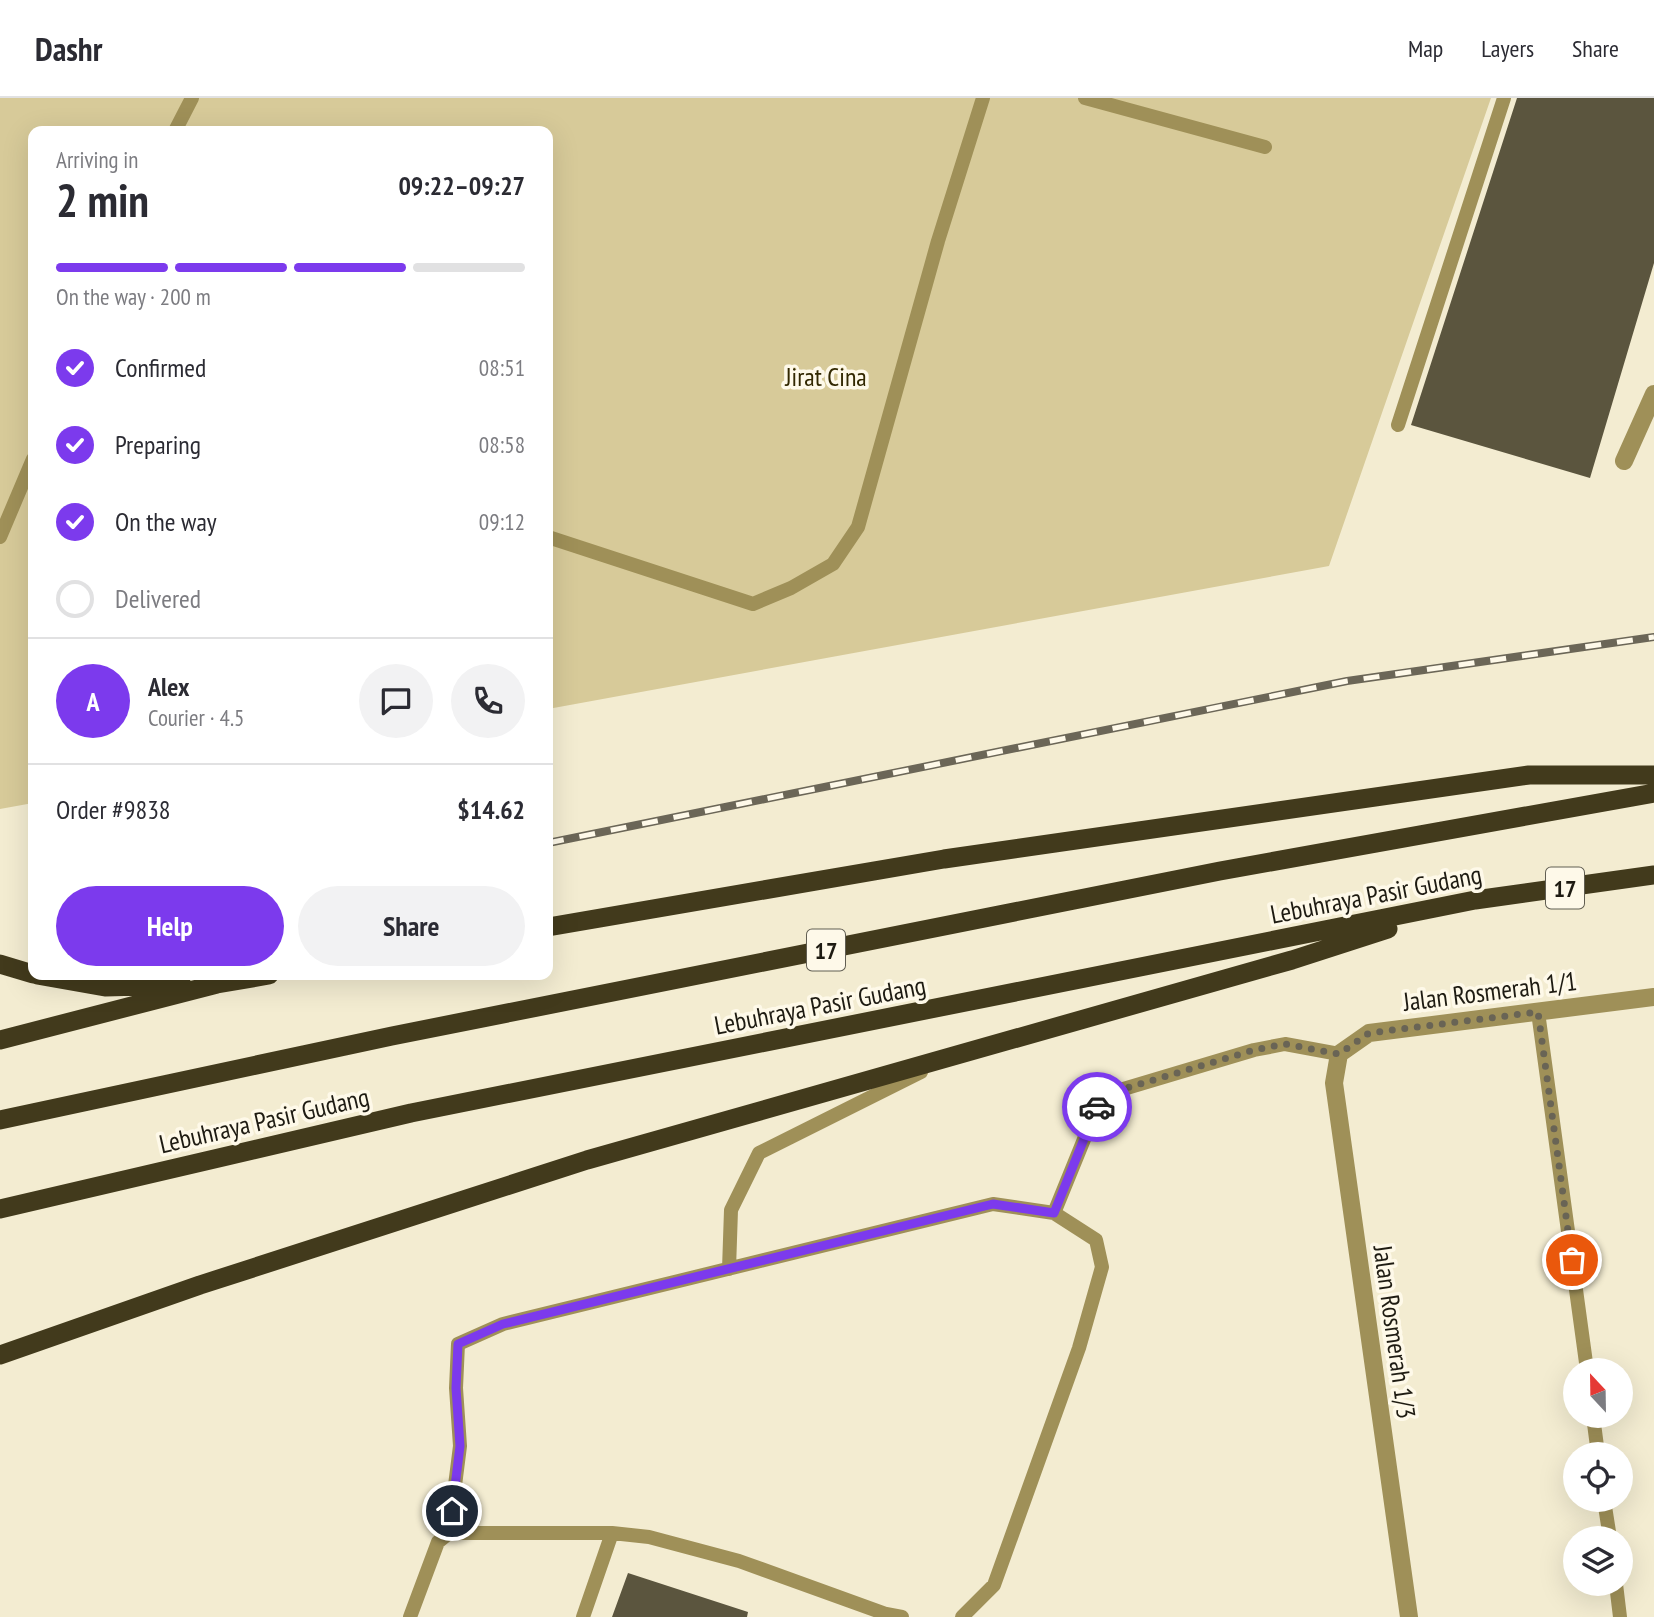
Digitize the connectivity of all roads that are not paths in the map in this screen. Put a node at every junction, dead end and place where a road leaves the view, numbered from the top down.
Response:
1 (192, 98) edge
2 (982, 98) edge
3 (1085, 98) edge
4 (1504, 98) edge
5 (178, 126) edge
6 (1265, 148) dead end
7 (1654, 394) edge
8 (1398, 425) dead end
9 (1623, 461) dead end
10 (28, 471) edge
11 (0, 537) edge
12 (553, 539) edge
13 (1654, 775) edge
14 (1654, 793) edge
15 (1654, 875) edge
16 (1475, 901) junction
17 (553, 926) edge
18 (0, 964) edge
19 (28, 972) edge
20 (67, 980) edge
21 (240, 980) edge
22 (217, 984) junction
23 (1654, 997) edge
24 (1538, 1012) junction
25 (0, 1040) edge
26 (1339, 1054) junction
27 (950, 1057) junction
28 (0, 1120) edge
29 (0, 1209) edge
30 (1054, 1213) junction
31 (729, 1269) junction
32 (0, 1355) edge
33 (1585, 1358) edge
34 (449, 1533) junction
35 (612, 1533) junction
36 (1617, 1596) edge
37 (410, 1617) edge
38 (583, 1617) edge
39 (902, 1617) edge
40 (962, 1617) edge
41 (1409, 1617) edge
42 (1620, 1617) edge

1 - 5 lane
2 - 12 lane
3 - 6 lane
4 - 8 lane
7 - 9 street
10 - 11 lane
13 - 17 highway
14 - 28 highway, Lebuhraya Pasir Gudang / 17
15 - 16 highway, Lebuhraya Pasir Gudang / 17
16 - 27 highway
16 - 29 highway, Lebuhraya Pasir Gudang / 17
18 - 19 highway
20 - 22 highway
21 - 22 highway
22 - 25 highway
23 - 24 street, Jalan Rosmerah 1/1
24 - 26 street, Jalan Rosmerah 1/1
24 - 33 lane
26 - 30 lane
26 - 41 street, Jalan Rosmerah 1/3
27 - 31 lane
27 - 32 highway
30 - 31 lane
30 - 40 lane
31 - 34 lane
34 - 35 lane
34 - 37 lane
35 - 38 lane
35 - 39 lane
36 - 42 lane

